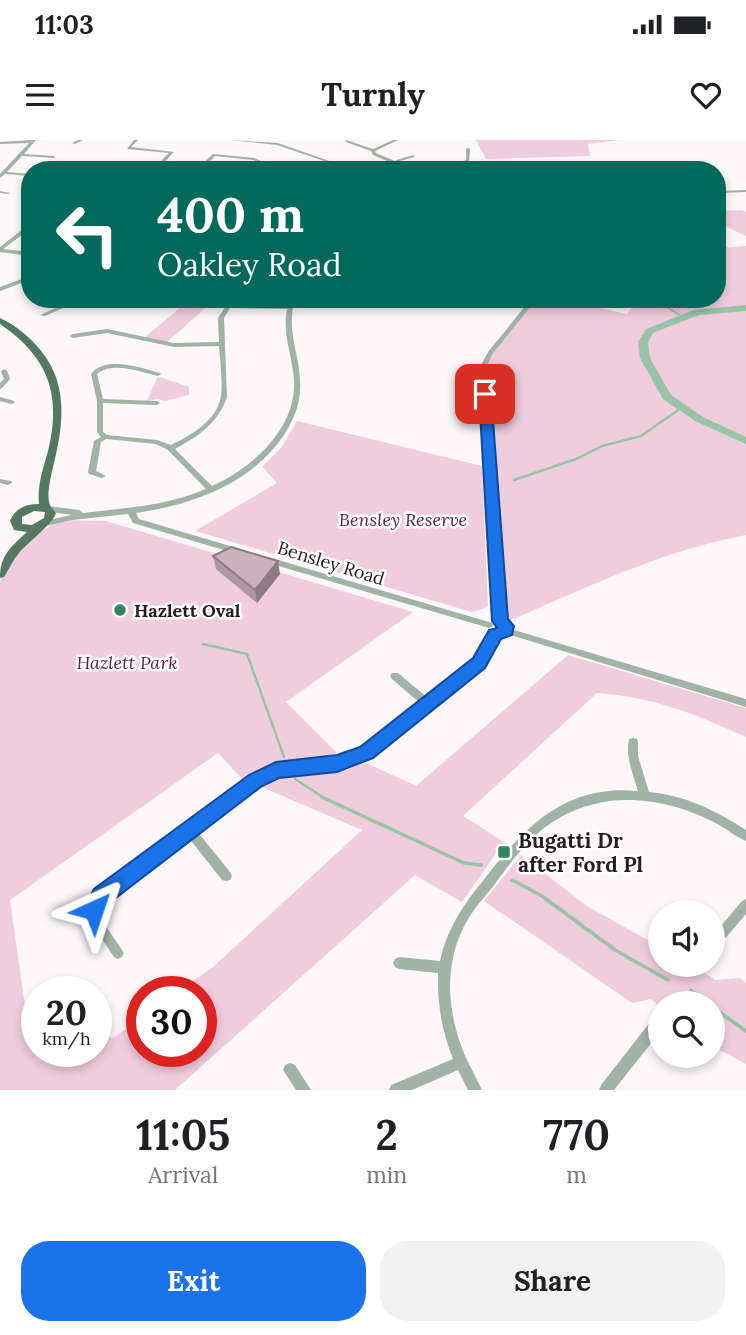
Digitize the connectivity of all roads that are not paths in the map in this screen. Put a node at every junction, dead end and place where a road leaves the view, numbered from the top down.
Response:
1 (81, 140) edge
2 (136, 140) edge
3 (232, 140) edge
4 (396, 140) edge
5 (33, 141) edge
6 (348, 141) edge
7 (0, 143) edge
8 (74, 143) dead end
9 (468, 149) dead end
10 (373, 150) junction
11 (23, 155) junction
12 (413, 156) dead end
13 (54, 157) dead end
14 (163, 161) edge
15 (208, 161) edge
16 (253, 161) edge
17 (328, 161) edge
18 (394, 161) edge
19 (400, 161) edge
20 (468, 161) edge
21 (6, 173) junction
22 (21, 174) edge
23 (0, 177) edge
24 (746, 191) edge
25 (0, 192) edge
26 (726, 192) edge
27 (8, 193) dead end
28 (21, 233) edge
29 (0, 250) edge
30 (21, 253) edge
31 (21, 281) edge
32 (0, 289) edge
33 (59, 308) edge
34 (227, 308) edge
35 (290, 308) edge
36 (526, 308) edge
37 (43, 315) dead end
38 (0, 320) edge
39 (73, 336) dead end
40 (222, 344) junction
41 (4, 370) dead end
42 (158, 374) dead end
43 (0, 387) edge
44 (0, 399) edge
45 (100, 401) junction
46 (12, 402) dead end
47 (157, 403) dead end
48 (105, 437) junction
49 (171, 449) junction
50 (102, 476) dead end
51 (45, 481) junction
52 (211, 490) junction
53 (46, 508) junction
54 (23, 510) junction
55 (131, 511) junction
56 (88, 514) junction
57 (43, 525) junction
58 (18, 527) junction
59 (13, 552) junction
60 (247, 554) edge
61 (259, 558) edge
62 (0, 574) edge
63 (500, 621) junction
64 (489, 625) junction
65 (501, 633) junction
66 (395, 676) dead end
67 (746, 703) edge
68 (428, 704) junction
69 (634, 742) dead end
70 (645, 796) junction
71 (189, 830) junction
72 (746, 835) edge
73 (226, 876) dead end
74 (746, 905) edge
75 (725, 930) edge
76 (118, 953) dead end
77 (398, 963) dead end
78 (446, 968) junction
79 (648, 1036) edge
80 (460, 1063) junction
81 (290, 1070) dead end
82 (304, 1090) edge
83 (396, 1090) edge
84 (475, 1090) edge
85 (606, 1090) edge

1 - 8 street
2 - 14 street
3 - 17 street
4 - 10 street
5 - 7 street
5 - 11 street
6 - 10 street
9 - 20 street
10 - 18 street
11 - 13 street
11 - 21 street
12 - 19 street
15 - 16 street
21 - 22 street
21 - 23 street
24 - 26 street
25 - 27 street
28 - 29 street
29 - 30 street
31 - 32 street
33 - 37 street
34 - 40 street
35 - 52 street
36 - 63 street
38 - 51 main road
39 - 40 street
40 - 49 street
41 - 43 street
42 - 45 street
44 - 46 street
45 - 47 street
45 - 48 street
48 - 49 street
48 - 50 street
49 - 52 street
51 - 53 main road
51 - 54 main road
52 - 55 street
53 - 54 main road
53 - 56 street
53 - 57 main road
54 - 58 main road
55 - 56 street
55 - 60 street
56 - 57 street
57 - 58 main road
57 - 59 main road
58 - 59 main road
59 - 62 main road
61 - 64 street, Bensley Road
63 - 64 street
63 - 65 street
64 - 65 street
65 - 67 street
65 - 68 street
66 - 68 street
68 - 71 street
69 - 70 street
70 - 72 street
70 - 78 street
71 - 73 street
71 - 76 street
74 - 75 street
77 - 78 street
78 - 80 street
79 - 85 street
80 - 83 street
80 - 84 street
81 - 82 street

